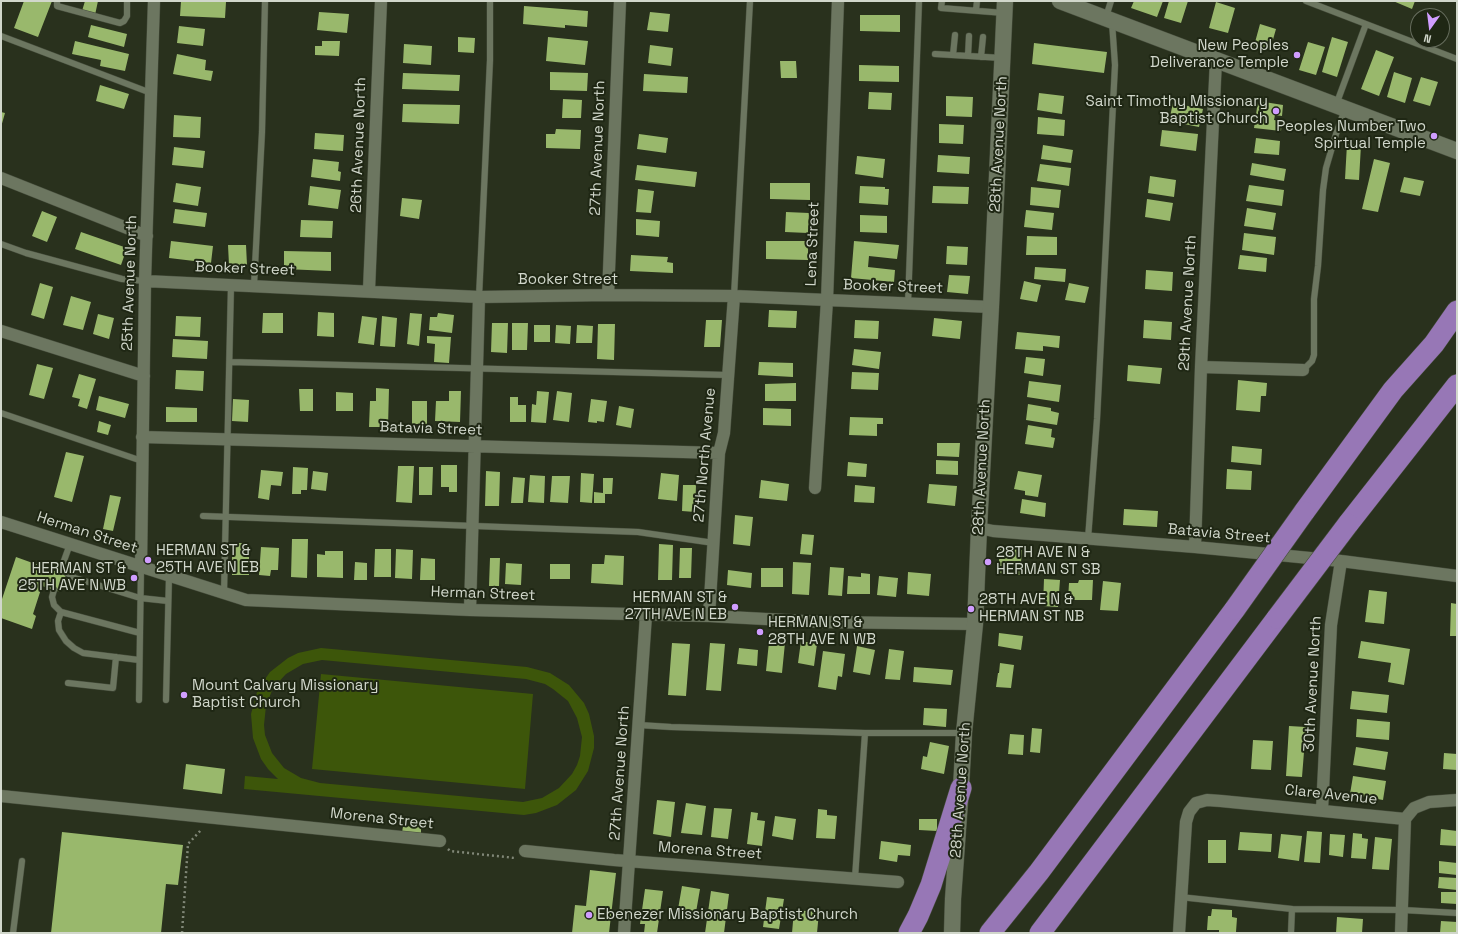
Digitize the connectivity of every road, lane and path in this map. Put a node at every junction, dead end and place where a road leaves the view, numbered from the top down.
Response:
1 (57, 1) edge
2 (127, 1) edge
3 (154, 1) edge
4 (265, 1) edge
5 (381, 1) edge
6 (490, 1) edge
7 (620, 1) edge
8 (750, 1) edge
9 (838, 1) edge
10 (919, 1) edge
11 (942, 1) edge
12 (977, 1) edge
13 (1060, 1) edge
14 (1111, 1) edge
15 (1306, 1) edge
16 (1005, 7) edge
17 (956, 9) junction
18 (973, 10) junction
19 (956, 16) dead end
20 (970, 17) dead end
21 (1109, 20) junction
22 (1366, 24) junction
23 (955, 35) dead end
24 (1, 36) edge
25 (969, 36) dead end
26 (982, 37) dead end
27 (935, 54) dead end
28 (953, 55) junction
29 (968, 56) junction
30 (981, 57) junction
31 (1003, 58) junction
32 (1457, 59) edge
33 (1216, 60) junction
34 (151, 93) junction
35 (1341, 107) junction
36 (1457, 152) edge
37 (1, 178) edge
38 (148, 236) junction
39 (1, 244) edge
40 (145, 281) junction
41 (232, 284) junction
42 (254, 285) junction
43 (369, 290) junction
44 (608, 295) junction
45 (734, 296) junction
46 (479, 297) junction
47 (827, 300) junction
48 (908, 304) junction
49 (991, 307) junction
50 (1457, 311) edge
51 (1, 330) edge
52 (230, 362) junction
53 (1201, 367) junction
54 (477, 369) junction
55 (1302, 370) joint
56 (728, 375) junction
57 (144, 376) junction
58 (1457, 384) edge
59 (1, 413) edge
60 (142, 437) junction
61 (228, 439) junction
62 (474, 446) junction
63 (719, 453) junction
64 (142, 461) junction
65 (815, 488) dead end
66 (203, 516) dead end
67 (226, 516) junction
68 (1, 522) edge
69 (472, 525) junction
70 (979, 528) junction
71 (1088, 539) junction
72 (714, 543) junction
73 (70, 544) junction
74 (1195, 547) junction
75 (1341, 561) junction
76 (141, 567) junction
77 (169, 576) junction
78 (1457, 576) edge
79 (54, 590) dead end
80 (224, 593) junction
81 (140, 598) junction
82 (168, 601) junction
83 (470, 610) junction
84 (61, 612) junction
85 (646, 615) junction
86 (709, 616) junction
87 (975, 624) junction
88 (140, 633) junction
89 (116, 657) junction
90 (139, 660) junction
91 (68, 683) dead end
92 (139, 700) dead end
93 (166, 700) dead end
94 (639, 725) junction
95 (865, 733) junction
96 (964, 733) junction
97 (961, 788) junction
98 (1, 796) edge
99 (1457, 800) edge
100 (1322, 810) junction
101 (1405, 819) junction
102 (202, 829) dead end
103 (440, 841) joint
104 (525, 851) joint
105 (22, 861) dead end
106 (630, 861) junction
107 (855, 878) junction
108 (898, 882) dead end
109 (1180, 897) junction
110 (1292, 909) junction
111 (1403, 910) junction
112 (1457, 913) edge
113 (13, 933) edge
114 (182, 933) edge
115 (624, 933) edge
116 (909, 933) edge
117 (952, 933) edge
118 (990, 933) edge
119 (1040, 933) edge
120 (1178, 933) edge
121 (1291, 933) edge
122 (1401, 933) edge

1 - 2 lane
3 - 34 street, 25th Avenue North
4 - 42 lane
5 - 43 street, 26th Avenue North
6 - 46 lane
7 - 44 street, 27th Avenue North
8 - 45 lane
9 - 47 street, Lena Street
10 - 48 lane
11 - 17 lane
12 - 18 lane
13 - 21 main road
14 - 21 lane
15 - 22 lane
16 - 18 lane
16 - 31 main road, 28th Avenue North
17 - 18 lane
17 - 19 lane
18 - 20 lane
21 - 33 main road
21 - 71 lane
22 - 32 lane
22 - 35 lane
23 - 28 lane
24 - 34 lane
25 - 29 lane
26 - 30 lane
27 - 28 lane
28 - 29 lane
29 - 30 lane
30 - 31 lane
31 - 49 main road, 28th Avenue North
33 - 35 main road
33 - 53 street, 29th Avenue North
34 - 38 street, 25th Avenue North
35 - 36 main road
35 - 55 lane
37 - 38 street
38 - 40 street, 25th Avenue North
39 - 40 lane
40 - 41 street, Booker Street
40 - 57 street, 25th Avenue North
41 - 42 street, Booker Street
41 - 52 lane
42 - 43 street, Booker Street
43 - 46 street, Booker Street
44 - 45 street, Booker Street
44 - 46 street, Booker Street
45 - 47 street, Booker Street
45 - 56 street, 27th North Avenue
46 - 54 street
47 - 48 street, Booker Street
47 - 65 street, Lena Street
48 - 49 street, Booker Street
49 - 70 main road, 28th Avenue North
50 - 118 highway, bridge
51 - 57 street
52 - 54 lane
52 - 61 lane
53 - 55 street
53 - 74 street, 29th Avenue North
54 - 56 lane
54 - 62 street
56 - 63 street, 27th North Avenue
57 - 60 street, 25th Avenue North
58 - 119 highway, bridge
59 - 64 lane
60 - 61 street, Batavia Street
60 - 64 street, 25th Avenue North
61 - 62 street, Batavia Street
61 - 67 lane
62 - 63 street, Batavia Street
62 - 69 street
63 - 72 street, 27th North Avenue
64 - 76 street, 25th Avenue North
66 - 67 lane
67 - 69 lane
67 - 80 lane
68 - 73 street, Herman Street
69 - 72 lane
69 - 83 street
70 - 71 street, Batavia Street
70 - 87 main road, 28th Avenue North
71 - 74 street, Batavia Street
72 - 86 street, 27th North Avenue
73 - 76 street, Herman Street
73 - 81 lane
74 - 75 street, Batavia Street
75 - 78 street, Batavia Street
75 - 100 street, 30th Avenue North
76 - 77 street, Herman Street
76 - 81 lane
77 - 80 street, Herman Street
77 - 82 lane
79 - 84 lane
80 - 83 street, Herman Street
81 - 82 lane
81 - 88 lane
82 - 93 lane
83 - 85 street, Herman Street
84 - 88 lane
84 - 89 lane
85 - 86 street, Herman Street
85 - 94 street, 27th Avenue North
86 - 87 street, Herman Street
87 - 96 main road, 28th Avenue North
88 - 90 lane
89 - 90 lane
89 - 91 lane
90 - 92 lane
94 - 95 lane
94 - 106 street, 27th Avenue North
95 - 96 lane
95 - 107 lane
96 - 97 main road, 28th Avenue North
97 - 116 highway
97 - 117 main road, 28th Avenue North
98 - 103 street, Morena Street
99 - 101 street
100 - 101 street, Clare Avenue
100 - 109 street, Clare Avenue
101 - 111 street
102 - 114 path
103 - 104 path, Morena Street
104 - 106 street, Morena Street
105 - 113 lane
106 - 107 street, Morena Street
106 - 115 street, 27th Avenue North
107 - 108 street, Morena Street
109 - 110 lane
109 - 120 street
110 - 111 lane
110 - 121 lane
111 - 112 lane
111 - 122 street

